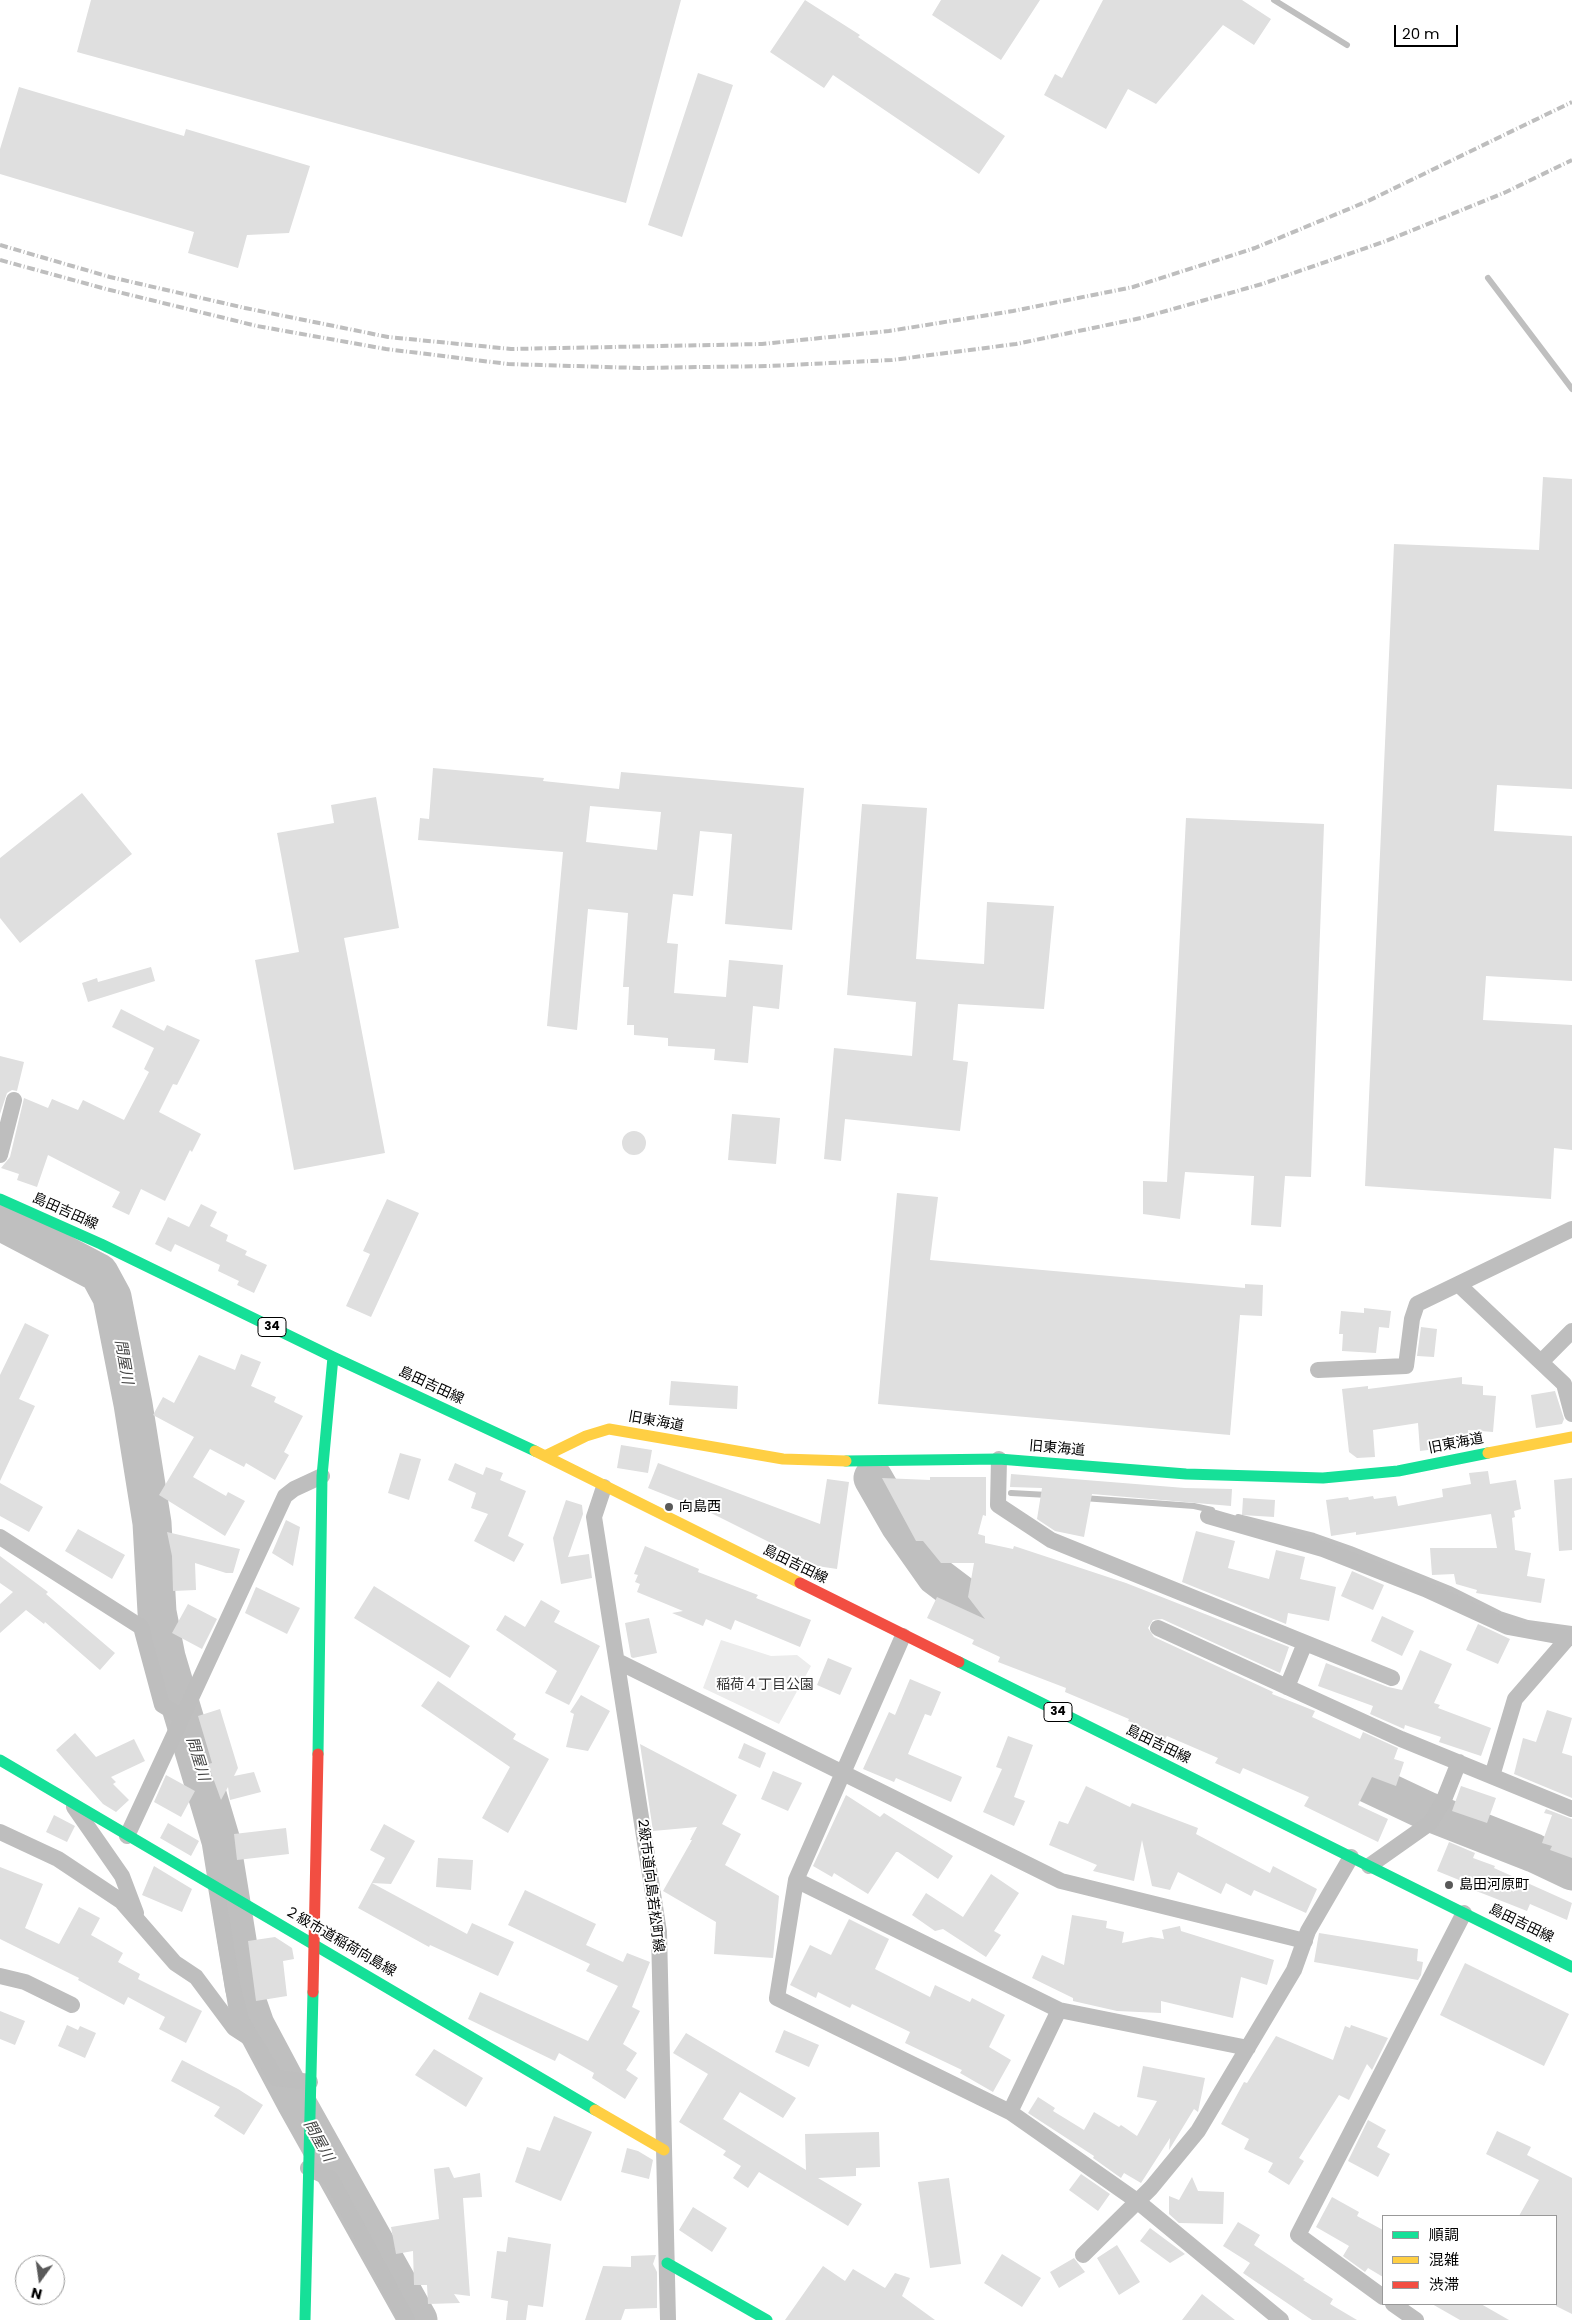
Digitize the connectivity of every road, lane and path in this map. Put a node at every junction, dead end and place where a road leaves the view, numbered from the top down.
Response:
1 (14, 1100) dead end
2 (0, 1155) edge
3 (0, 1199) edge
4 (1569, 1235) edge
5 (1458, 1284) junction
6 (1572, 1331) edge
7 (333, 1357) junction
8 (1541, 1362) junction
9 (1318, 1370) dead end
10 (1572, 1414) edge
11 (1572, 1437) edge
12 (544, 1456) junction
13 (999, 1459) junction
14 (322, 1476) junction
15 (604, 1487) junction
16 (1208, 1516) dead end
17 (0, 1537) edge
18 (1158, 1628) dead end
19 (904, 1636) junction
20 (1570, 1638) edge
21 (1305, 1643) junction
22 (617, 1661) junction
23 (1392, 1678) dead end
24 (1287, 1687) junction
25 (182, 1717) junction
26 (0, 1760) edge
27 (1459, 1762) junction
28 (842, 1773) junction
29 (1492, 1776) junction
30 (72, 1804) junction
31 (1572, 1809) edge
32 (0, 1832) edge
33 (127, 1836) junction
34 (1351, 1858) junction
35 (1369, 1866) junction
36 (796, 1880) junction
37 (216, 1887) junction
38 (1464, 1913) junction
39 (139, 1922) junction
40 (1304, 1941) junction
41 (313, 1943) junction
42 (1572, 1967) edge
43 (0, 1976) edge
44 (72, 2005) dead end
45 (1059, 2010) junction
46 (254, 2041) junction
47 (1248, 2048) junction
48 (310, 2082) junction
49 (1010, 2112) junction
50 (664, 2150) junction
51 (308, 2168) junction
52 (1137, 2201) junction
53 (1083, 2255) dead end
54 (668, 2263) junction
55 (1382, 2295) edge
56 (1394, 2305) edge
57 (305, 2320) edge
58 (407, 2320) edge
59 (668, 2320) edge
60 (767, 2320) edge
61 (1282, 2320) edge
62 (1416, 2320) edge

1 - 2 street
3 - 7 street, 島田吉田線 / 34
4 - 5 street
5 - 8 street
5 - 9 street
6 - 8 street
7 - 12 street, 島田吉田線 / 34
7 - 14 street
8 - 10 street
11 - 13 street, 旧東海道
12 - 13 street, 旧東海道
12 - 15 street, 島田吉田線 / 34
13 - 21 street
14 - 25 street
14 - 41 street
15 - 19 street, 島田吉田線 / 34
15 - 22 street, 2級市道向島若松町線
16 - 20 street
17 - 25 street
18 - 24 street
19 - 28 street
19 - 34 street, 島田吉田線 / 34
20 - 29 street
21 - 23 street
21 - 24 street
22 - 28 street
22 - 50 street, 2級市道向島若松町線
24 - 27 street
25 - 33 street
26 - 30 street, ２級市道稲荷向島線
27 - 29 street
27 - 35 street
28 - 36 street
28 - 40 street
29 - 31 street
30 - 33 street, ２級市道稲荷向島線
30 - 39 street
32 - 39 street
33 - 37 street, ２級市道稲荷向島線
34 - 35 street, 島田吉田線 / 34
34 - 40 street
35 - 38 street, 島田吉田線 / 34
36 - 45 street
36 - 49 street
37 - 41 street, ２級市道稲荷向島線
37 - 46 street
38 - 42 street, 島田吉田線 / 34
38 - 55 street
39 - 46 street
40 - 47 street
41 - 48 street
41 - 50 street, ２級市道稲荷向島線
43 - 44 street
45 - 47 street
45 - 49 street
46 - 48 street
47 - 52 street
48 - 51 street
49 - 52 street
50 - 54 street, 2級市道向島若松町線
51 - 57 street
51 - 58 street
52 - 53 street
52 - 61 street
54 - 59 street, 2級市道向島若松町線
54 - 60 street
56 - 62 street

